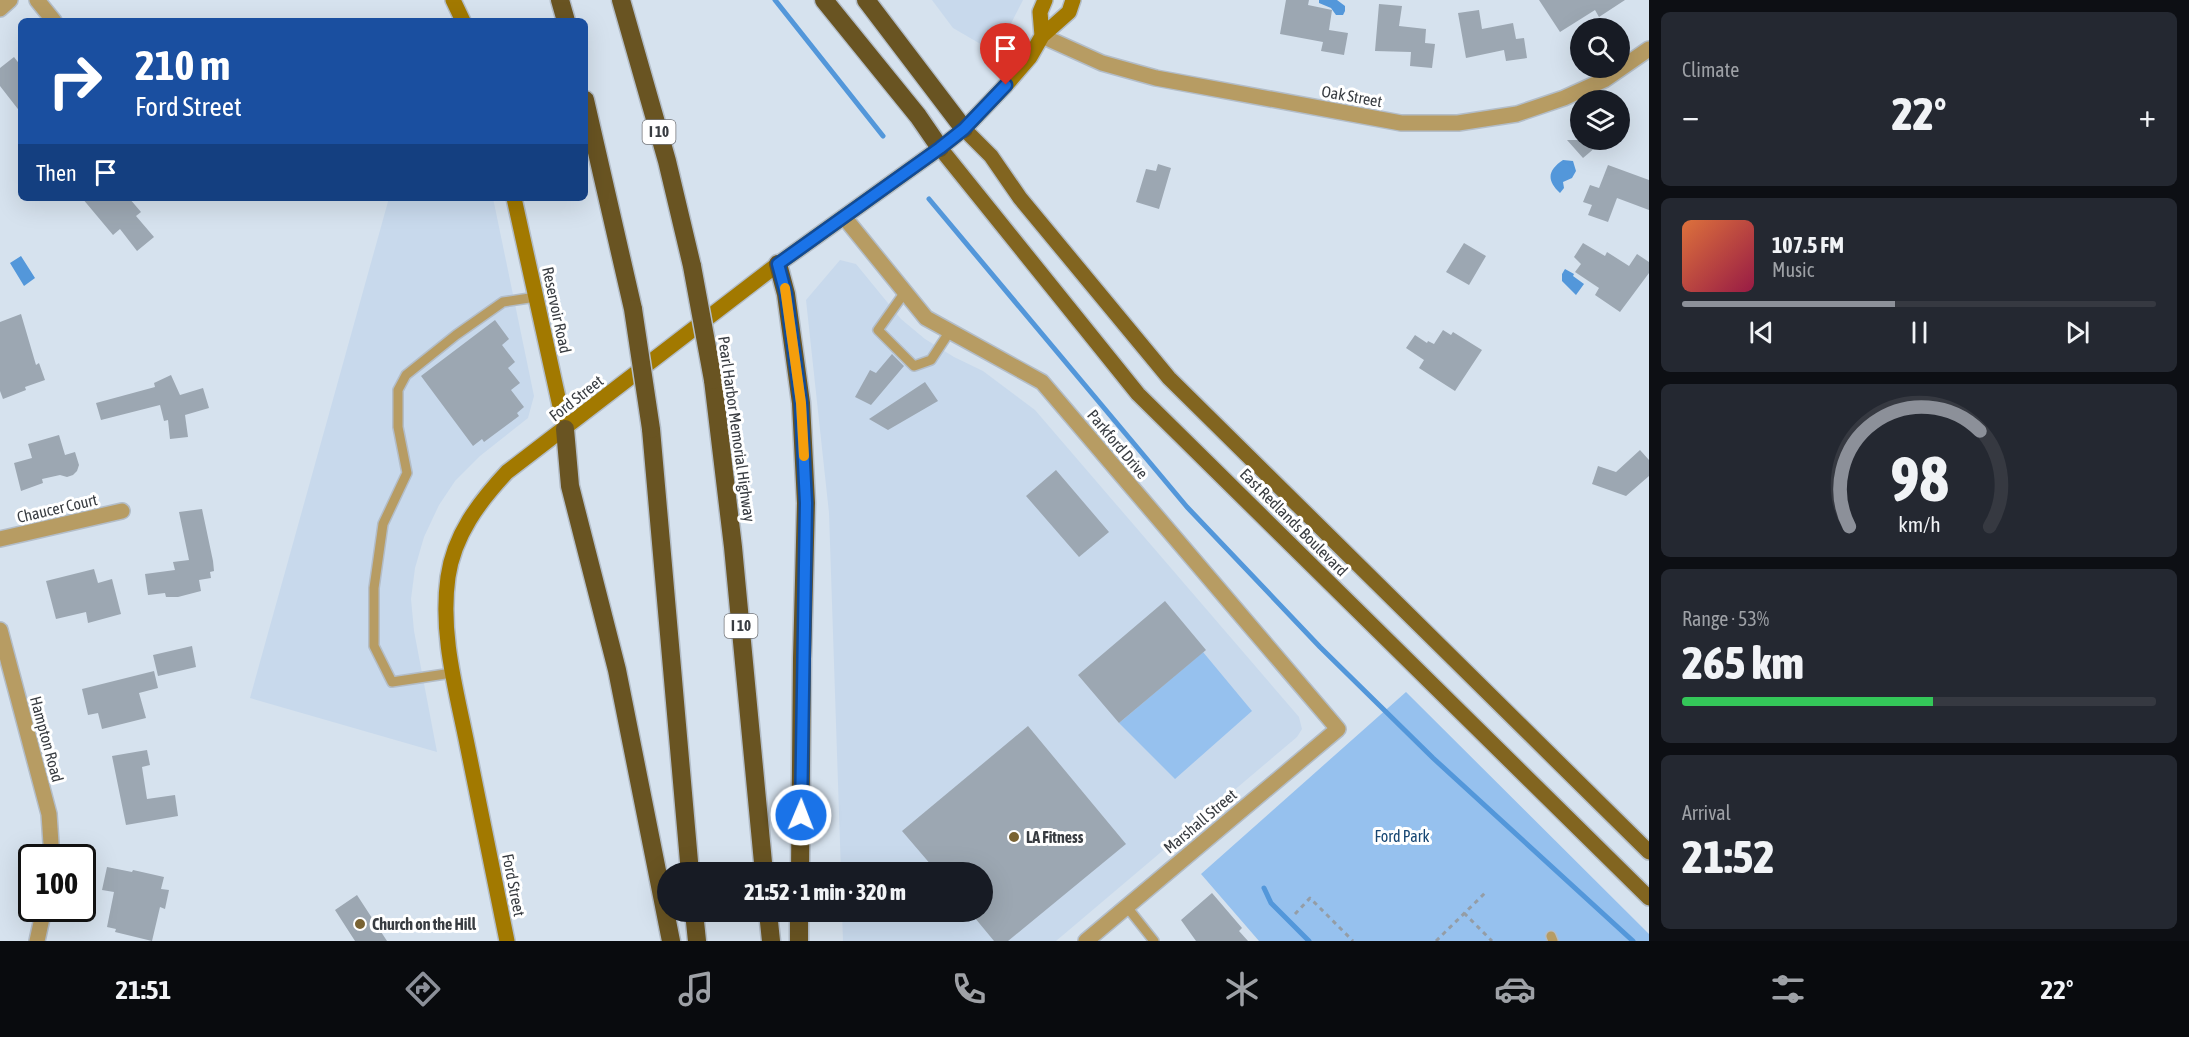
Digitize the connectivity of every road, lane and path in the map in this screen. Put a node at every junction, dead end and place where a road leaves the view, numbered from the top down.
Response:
1 (10, 0) edge
2 (37, 0) edge
3 (453, 0) edge
4 (560, 0) edge
5 (621, 0) edge
6 (824, 0) edge
7 (866, 0) edge
8 (1045, 0) edge
9 (1073, 0) edge
10 (0, 9) edge
11 (52, 18) edge
12 (462, 18) edge
13 (565, 18) edge
14 (1042, 36) junction
15 (1649, 49) edge
16 (588, 113) edge
17 (964, 129) junction
18 (940, 148) junction
19 (515, 201) edge
20 (844, 217) junction
21 (778, 264) junction
22 (905, 292) junction
23 (536, 297) junction
24 (951, 331) junction
25 (565, 429) junction
26 (122, 511) dead end
27 (0, 540) edge
28 (0, 630) edge
29 (453, 673) junction
30 (1338, 729) joint
31 (51, 844) edge
32 (1649, 852) edge
33 (689, 862) edge
34 (763, 862) edge
35 (800, 862) edge
36 (1485, 893) dead end
37 (1649, 897) edge
38 (1127, 907) junction
39 (1464, 913) junction
40 (1295, 914) dead end
41 (41, 922) edge
42 (695, 922) edge
43 (769, 922) edge
44 (799, 922) edge
45 (37, 941) edge
46 (507, 941) edge
47 (671, 941) edge
48 (697, 941) edge
49 (771, 941) edge
50 (799, 941) edge
51 (1086, 941) edge
52 (1154, 941) edge
53 (1353, 941) edge
54 (1436, 941) edge
55 (1492, 941) edge

1 - 10 street
2 - 11 street
3 - 12 main road
4 - 13 highway
5 - 34 highway, Pearl Harbor Memorial Highway / I 10, bridge
6 - 18 highway
7 - 17 highway
8 - 14 main road
9 - 14 main road, Ford Street
14 - 15 street, Oak Street
14 - 17 main road, Ford Street
16 - 33 highway, bridge
17 - 18 main road, Ford Street
17 - 32 main road, East Redlands Boulevard
18 - 20 main road, Ford Street
18 - 37 main road, East Redlands Boulevard
19 - 23 main road, Reservoir Road
20 - 21 main road, Ford Street
20 - 22 street, Parkford Drive
21 - 25 main road, Ford Street
21 - 35 highway
22 - 24 street, Parkford Drive
22 - 24 lane
23 - 25 main road, Reservoir Road
23 - 29 lane
24 - 30 street, Parkford Drive
25 - 29 main road, Ford Street
25 - 47 highway
26 - 27 street, Chaucer Court
28 - 31 street, Hampton Road
29 - 46 main road, Ford Street
30 - 38 street, Marshall Street
36 - 39 path
38 - 51 street, Marshall Street
38 - 52 lane
39 - 54 path
39 - 55 path
40 - 53 path
41 - 45 street
42 - 48 highway
43 - 49 highway
44 - 50 highway

